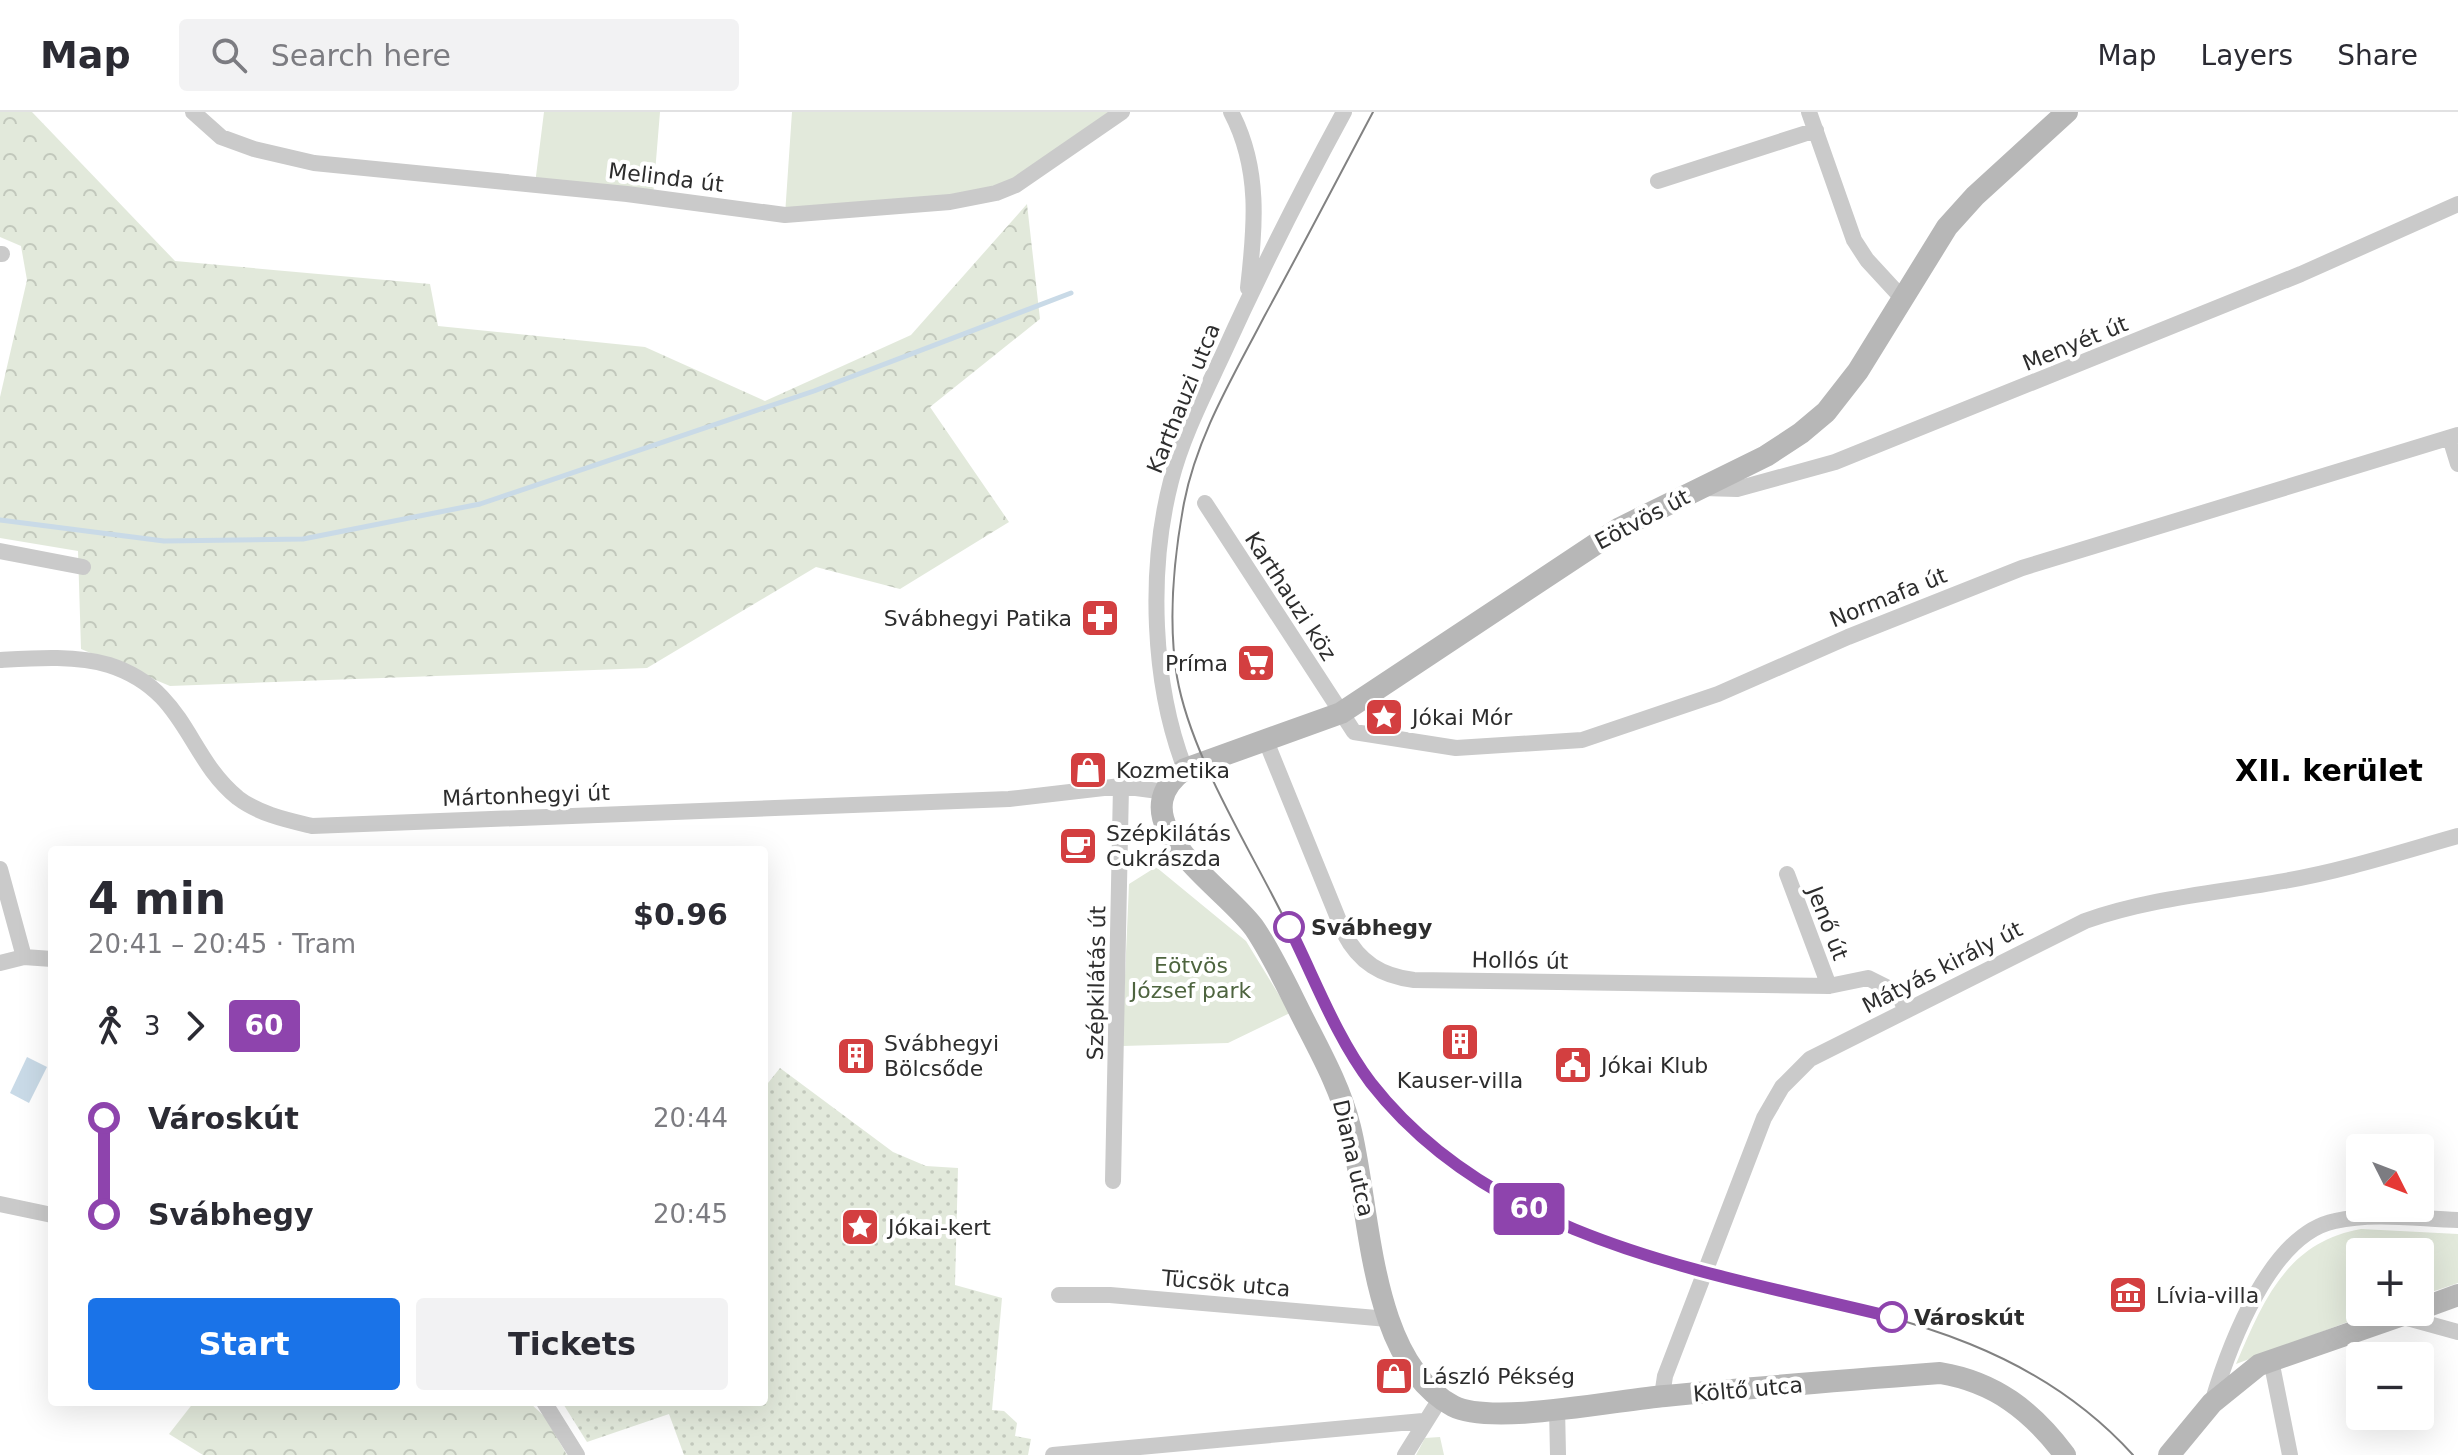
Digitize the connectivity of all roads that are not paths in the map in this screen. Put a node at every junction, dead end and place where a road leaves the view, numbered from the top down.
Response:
1 (193, 112) edge
2 (1122, 112) edge
3 (1231, 112) edge
4 (1344, 112) edge
5 (1809, 112) edge
6 (2067, 112) edge
7 (1816, 130) junction
8 (1658, 181) dead end
9 (2458, 204) edge
10 (1902, 298) junction
11 (1247, 302) junction
12 (2454, 436) edge
13 (2458, 464) edge
14 (1700, 488) junction
15 (1205, 503) dead end
16 (0, 551) edge
17 (83, 567) dead end
18 (0, 660) edge
19 (1341, 713) junction
20 (1266, 741) junction
21 (1185, 769) junction
22 (1121, 786) junction
23 (1166, 792) junction
24 (2458, 836) edge
25 (0, 869) edge
26 (1787, 874) dead end
27 (24, 957) junction
28 (48, 959) edge
29 (0, 963) edge
30 (1829, 986) junction
31 (1906, 1011) junction
32 (1113, 1181) dead end
33 (0, 1204) edge
34 (48, 1214) edge
35 (2458, 1220) edge
36 (1059, 1295) dead end
37 (2458, 1295) edge
38 (2434, 1304) edge
39 (1388, 1319) junction
40 (2434, 1322) edge
41 (2369, 1326) edge
42 (2458, 1332) edge
43 (2271, 1360) junction
44 (1662, 1396) junction
45 (1440, 1399) junction
46 (2212, 1403) junction
47 (546, 1406) edge
48 (1557, 1407) junction
49 (1423, 1421) junction
50 (577, 1455) edge
51 (1053, 1455) edge
52 (1405, 1455) edge
53 (1558, 1455) edge
54 (2065, 1455) edge
55 (2169, 1455) edge
56 (2290, 1455) edge

1 - 2 street, Melinda út
3 - 11 street
4 - 11 street, Karthauzi utca
5 - 7 street
6 - 10 street, Eötvös út
7 - 8 street
7 - 10 street
9 - 14 street, Menyét út
10 - 14 street, Eötvös út
11 - 21 street, Karthauzi utca
12 - 13 street
12 - 19 street, Normafa út
14 - 19 street, Eötvös út
15 - 19 street, Karthauzi köz
16 - 17 street
18 - 22 street, Mártonhegyi út
19 - 20 street, Eötvös út
20 - 21 street, Eötvös út
20 - 30 street, Hollós út
21 - 23 street
22 - 23 street
22 - 32 street, Szépkilátás út
23 - 39 street, Diana utca
24 - 31 street, Mátyás király út
25 - 27 street
26 - 30 street, Jenő út
27 - 28 street
27 - 29 street
30 - 31 street, Hollós út
31 - 44 street, Mátyás király út
33 - 34 street
35 - 46 street
36 - 39 street, Tücsök utca
37 - 38 street
39 - 45 street, Diana utca
40 - 42 street
41 - 43 street
43 - 46 street
43 - 56 street
44 - 48 street, Költő utca
44 - 54 street, Költő utca
45 - 48 street, Költő utca
45 - 49 street
46 - 55 street
47 - 50 street
48 - 53 street
49 - 51 street
49 - 52 street

